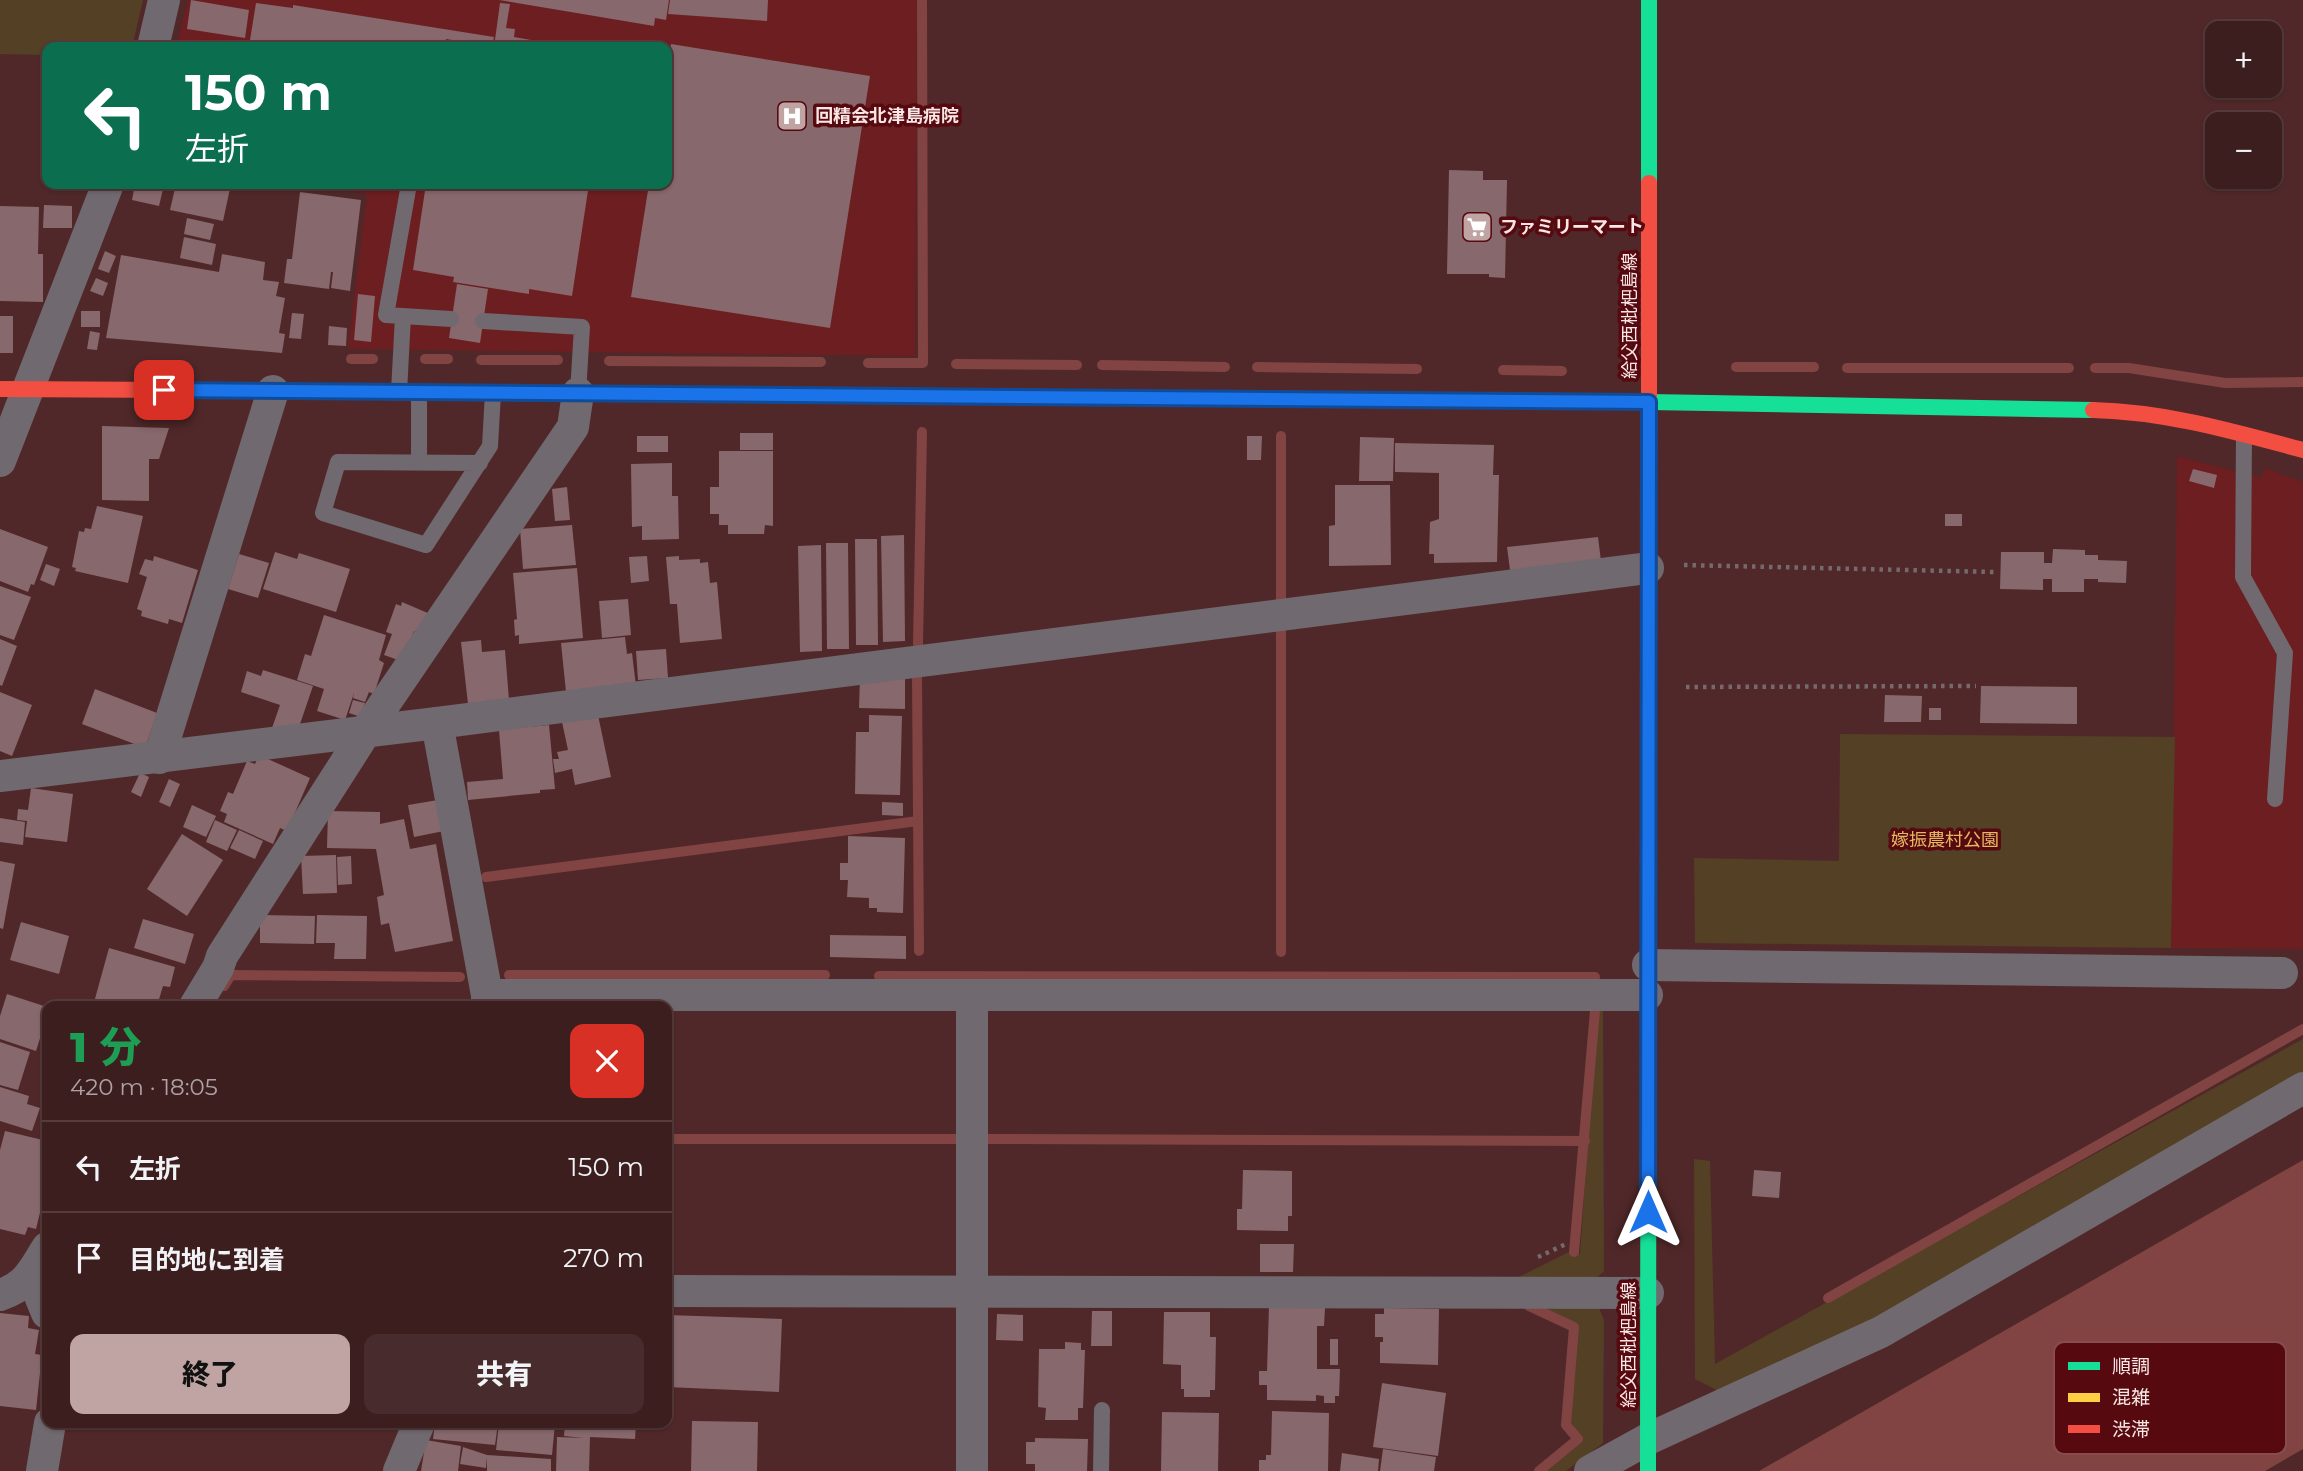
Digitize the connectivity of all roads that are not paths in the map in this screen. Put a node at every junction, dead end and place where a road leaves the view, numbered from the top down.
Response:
1 (164, 0) edge
2 (1648, 0) edge
3 (154, 42) edge
4 (106, 189) edge
5 (408, 189) edge
6 (402, 316) junction
7 (451, 319) dead end
8 (484, 321) dead end
9 (13, 389) edge
10 (273, 391) junction
11 (399, 392) junction
12 (419, 392) junction
13 (493, 393) junction
14 (578, 393) junction
15 (1649, 402) junction
16 (2244, 433) junction
17 (2303, 450) edge
18 (0, 461) edge
19 (419, 463) junction
20 (480, 463) junction
21 (1648, 566) junction
22 (437, 723) junction
23 (366, 731) junction
24 (159, 758) junction
25 (0, 776) edge
26 (2275, 799) dead end
27 (2281, 974) dead end
28 (1648, 980) junction
29 (972, 995) junction
30 (198, 1001) edge
31 (487, 1001) edge
32 (2303, 1088) edge
33 (42, 1256) edge
34 (31, 1275) junction
35 (672, 1291) edge
36 (972, 1292) junction
37 (1648, 1293) junction
38 (0, 1295) edge
39 (42, 1301) edge
40 (1102, 1409) dead end
41 (49, 1428) edge
42 (417, 1428) edge
43 (1648, 1439) junction
44 (42, 1471) edge
45 (399, 1471) edge
46 (972, 1471) edge
47 (1101, 1471) edge
48 (1590, 1471) edge
49 (1648, 1471) edge

1 - 3 street
2 - 15 street, 給父西枇杷島線
4 - 9 street
5 - 6 lane
6 - 7 lane
6 - 11 lane
8 - 14 lane
9 - 10 street
9 - 18 street
10 - 11 street
10 - 24 street
11 - 12 street
12 - 13 street
12 - 19 lane
13 - 14 street
13 - 20 lane
14 - 15 street
14 - 23 street
15 - 16 street
15 - 21 street, 給父西枇杷島線
16 - 17 street
16 - 26 lane
19 - 20 lane
19 - 20 lane
21 - 22 street
21 - 28 street, 給父西枇杷島線
22 - 23 street
22 - 31 street
23 - 24 street
23 - 30 street
24 - 25 street
27 - 28 street
28 - 29 street
28 - 37 street, 給父西枇杷島線
29 - 31 street
29 - 36 street
32 - 43 street
33 - 34 street
34 - 38 street
34 - 39 street
35 - 36 street
36 - 37 street
36 - 46 street
37 - 43 street, 給父西枇杷島線
40 - 47 lane
41 - 44 street
42 - 45 street
43 - 48 street
43 - 49 street, 給父西枇杷島線

